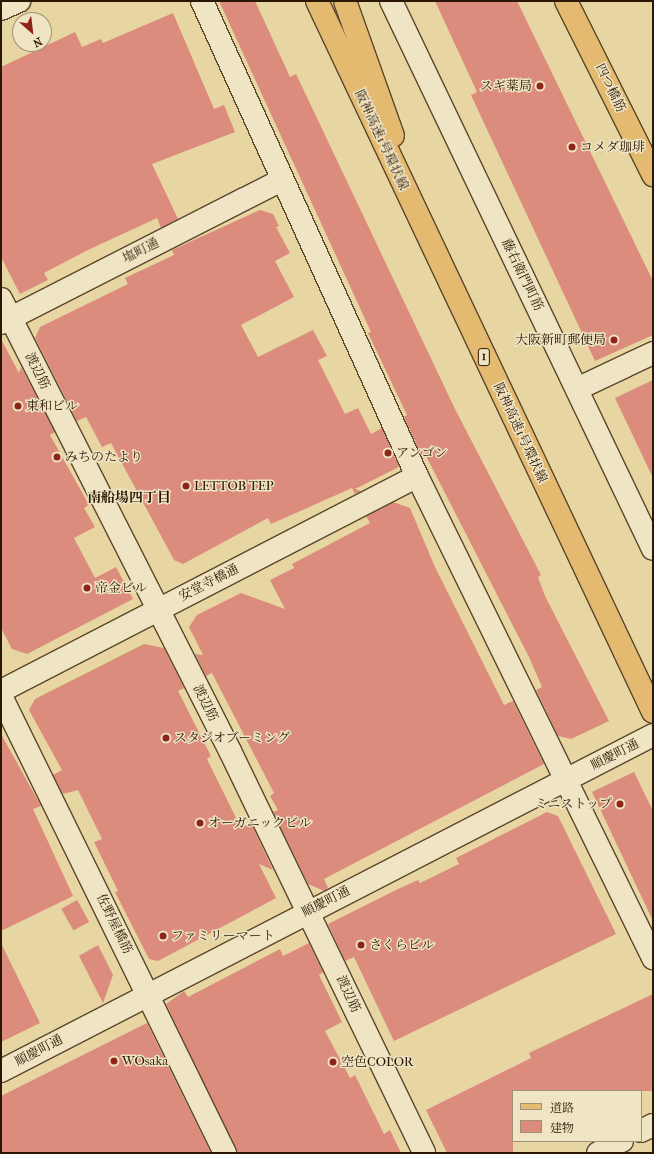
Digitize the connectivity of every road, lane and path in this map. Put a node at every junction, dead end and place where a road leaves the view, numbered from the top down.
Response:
1 (19, 1) edge
2 (202, 1) edge
3 (317, 1) edge
4 (346, 1) edge
5 (391, 1) edge
6 (566, 1) edge
7 (1, 9) edge
8 (652, 171) edge
9 (282, 180) junction
10 (436, 257) junction
11 (1, 299) edge
12 (6, 321) edge
13 (653, 353) edge
14 (577, 389) junction
15 (417, 476) junction
16 (653, 549) edge
17 (158, 609) junction
18 (1, 691) edge
19 (1, 696) edge
20 (653, 712) edge
21 (653, 735) edge
22 (565, 781) junction
23 (309, 911) junction
24 (653, 958) edge
25 (148, 994) junction
26 (1, 1071) edge
27 (653, 1125) edge
28 (642, 1130) edge
29 (620, 1142) edge
30 (225, 1153) edge
31 (424, 1153) edge
32 (598, 1153) edge

1 - 7 street
2 - 9 street
3 - 10 main road, 阪神高速1号環状線 / 1
4 - 10 main road
5 - 14 street, 藤右衛門町筋
6 - 8 main road, 四つ橋筋
9 - 12 street, 塩町通
9 - 15 street
10 - 20 main road, 阪神高速1号環状線 / 1
11 - 12 street, 渡辺筋
12 - 17 street, 渡辺筋
13 - 14 street
14 - 16 street, 藤右衛門町筋
15 - 17 street, 安堂寺橋通
15 - 22 street
17 - 18 street, 安堂寺橋通
17 - 23 street, 渡辺筋
19 - 25 street, 佐野屋橋筋
21 - 22 street, 順慶町通
22 - 23 street, 順慶町通
22 - 24 street
23 - 25 street, 順慶町通
23 - 31 street, 渡辺筋
25 - 26 street, 順慶町通
25 - 30 street, 佐野屋橋筋
27 - 28 street
29 - 32 street

